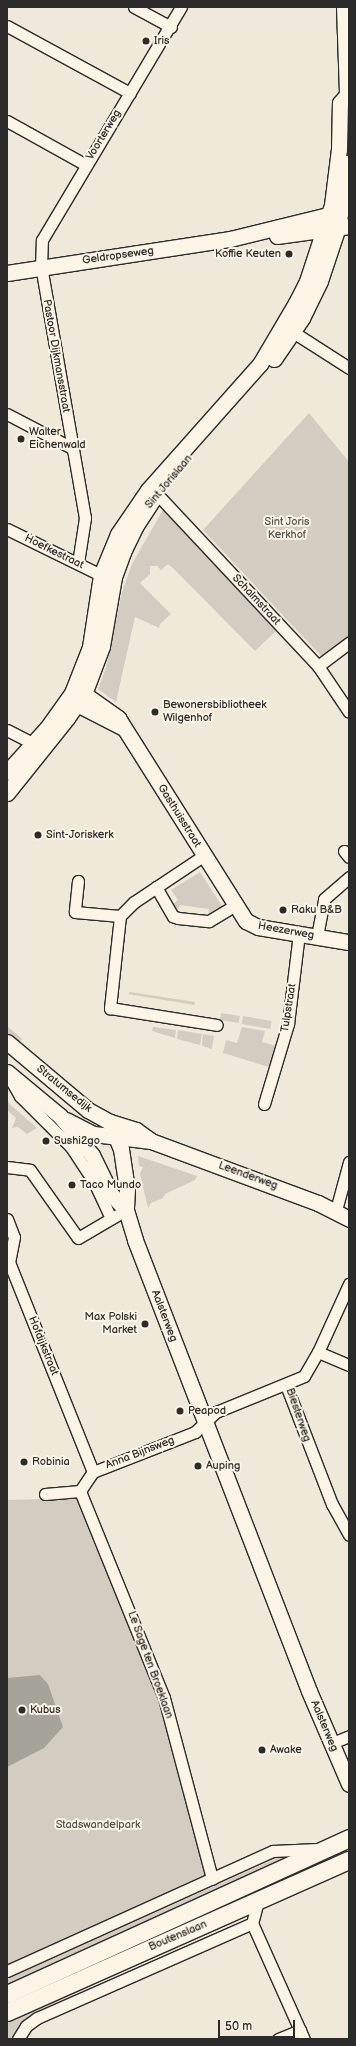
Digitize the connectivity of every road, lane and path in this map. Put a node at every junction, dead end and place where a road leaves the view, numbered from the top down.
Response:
1 (134, 7) edge
2 (181, 7) edge
3 (344, 7) edge
4 (7, 26) edge
5 (171, 27) junction
6 (348, 74) edge
7 (130, 93) junction
8 (348, 96) edge
9 (7, 120) edge
10 (349, 152) edge
11 (86, 165) junction
12 (339, 213) edge
13 (337, 228) edge
14 (230, 239) junction
15 (41, 267) junction
16 (7, 273) edge
17 (293, 332) junction
18 (349, 368) edge
19 (7, 414) edge
20 (72, 448) junction
21 (157, 494) junction
22 (7, 529) edge
23 (78, 563) junction
24 (101, 575) junction
25 (349, 643) edge
26 (318, 666) junction
27 (77, 697) junction
28 (349, 712) edge
29 (7, 730) edge
30 (38, 745) junction
31 (7, 772) edge
32 (7, 793) edge
33 (203, 856) junction
34 (349, 877) edge
35 (78, 881) dead end
36 (156, 887) junction
37 (234, 906) junction
38 (120, 916) junction
39 (299, 933) junction
40 (317, 936) junction
41 (349, 942) edge
42 (217, 1025) dead end
43 (7, 1042) edge
44 (7, 1072) edge
45 (264, 1104) dead end
46 (60, 1116) junction
47 (110, 1122) junction
48 (117, 1137) junction
49 (152, 1141) junction
50 (349, 1162) edge
51 (7, 1167) edge
52 (126, 1210) junction
53 (344, 1214) edge
54 (112, 1218) junction
55 (7, 1219) edge
56 (349, 1284) edge
57 (318, 1352) junction
58 (349, 1365) edge
59 (286, 1385) junction
60 (206, 1421) junction
61 (93, 1472) junction
62 (80, 1491) junction
63 (45, 1494) dead end
64 (349, 1535) edge
65 (349, 1736) edge
66 (332, 1743) junction
67 (349, 1784) edge
68 (349, 1838) edge
69 (326, 1849) junction
70 (349, 1860) edge
71 (212, 1879) junction
72 (258, 1901) junction
73 (252, 1923) junction
74 (7, 1971) edge
75 (7, 1994) edge
76 (7, 2012) edge
77 (302, 2034) edge
78 (18, 2039) edge
79 (278, 2039) edge

1 - 5 street
2 - 5 street, Voorterweg
3 - 6 main road
4 - 7 street
5 - 7 street, Voorterweg
6 - 8 main road
7 - 11 street, Voorterweg
8 - 12 main road
9 - 11 street
10 - 12 main road
11 - 15 street, Voorterweg
12 - 13 main road
12 - 14 main road, Geldropseweg
13 - 14 main road, Geldropseweg
13 - 17 main road, Sint Jorislaan
13 - 24 main road, Sint Jorislaan
14 - 15 main road, Geldropseweg
15 - 16 main road, Geldropseweg
15 - 20 street, Pastoor Dijkmansstraat
17 - 18 street
17 - 21 main road, Sint Jorislaan
19 - 20 street
20 - 23 street, Pastoor Dijkmansstraat
21 - 26 street, Schalmstraat
21 - 27 main road, Sint Jorislaan
22 - 23 street, Hoefkestraat
23 - 24 street, Hoefkestraat
24 - 27 main road, Sint Jorislaan
25 - 26 street
26 - 28 street, Schalmstraat
27 - 30 main road, Sint Jorislaan
27 - 33 main road, Gasthuisstraat
29 - 30 street
30 - 31 main road, Sint Jorislaan
30 - 32 main road, Sint Jorislaan
33 - 36 street
33 - 37 main road, Gasthuisstraat
34 - 40 street
35 - 38 street
36 - 37 street
36 - 38 street
37 - 39 main road, Heezerweg
38 - 42 street
39 - 40 main road, Heezerweg
39 - 45 street, Tulpstraat
40 - 41 main road, Heezerweg
43 - 47 main road, Stratumsedijk
44 - 46 main road, Stratumsedijk
44 - 54 street
46 - 48 main road, Leenderweg
46 - 52 main road, Aalsterweg
47 - 48 main road
47 - 49 main road, Leenderweg
48 - 49 main road, Leenderweg
48 - 52 main road, Aalsterweg
49 - 53 main road, Leenderweg
50 - 53 street
51 - 54 street
52 - 54 street
52 - 60 main road, Aalsterweg
55 - 61 street, Hofdijkstraat
56 - 57 street, Biesterweg
57 - 58 street
57 - 59 street, Biesterweg
59 - 60 street, Anna Bijnsweg
59 - 64 street, Biesterweg
60 - 61 street, Anna Bijnsweg
60 - 66 main road, Aalsterweg
61 - 62 street, Anna Bijnsweg
62 - 63 street
62 - 71 street, Le Sage ten Broeklaan
65 - 66 street
66 - 67 main road, Aalsterweg
68 - 69 main road, Boutenslaan
69 - 71 street, Boutenslaan
69 - 75 main road, Boutenslaan
70 - 72 main road, Boutenslaan
71 - 74 street, Boutenslaan
72 - 73 street
72 - 76 main road, Boutenslaan
73 - 77 street
73 - 78 street, Boutenslaan
77 - 79 street

